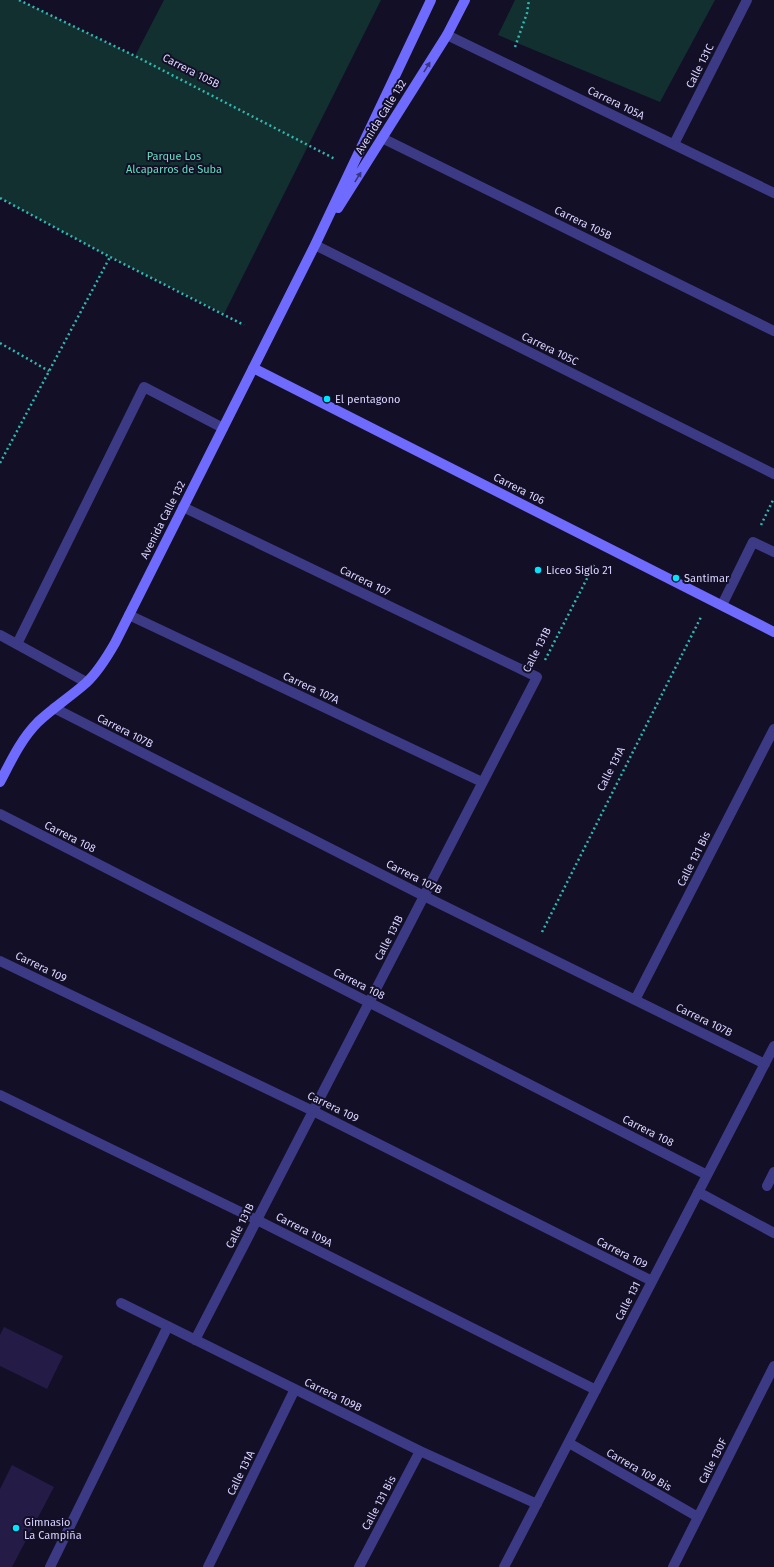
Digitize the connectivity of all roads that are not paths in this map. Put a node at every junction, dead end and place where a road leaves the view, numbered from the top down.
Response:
1 (431, 0) edge
2 (465, 0) edge
3 (747, 0) edge
4 (447, 35) junction
5 (382, 138) junction
6 (674, 144) junction
7 (774, 193) edge
8 (314, 245) junction
9 (774, 331) edge
10 (253, 368) junction
11 (223, 428) junction
12 (774, 474) edge
13 (183, 507) junction
14 (774, 552) edge
15 (722, 605) junction
16 (129, 615) junction
17 (774, 632) edge
18 (0, 635) edge
19 (17, 644) junction
20 (536, 676) joint
21 (86, 682) junction
22 (54, 708) junction
23 (774, 729) edge
24 (0, 782) edge
25 (482, 782) junction
26 (0, 814) edge
27 (424, 896) junction
28 (0, 961) edge
29 (636, 1000) junction
30 (370, 1003) junction
31 (774, 1046) edge
32 (765, 1064) junction
33 (0, 1095) edge
34 (313, 1111) junction
35 (774, 1172) edge
36 (707, 1175) junction
37 (767, 1186) dead end
38 (698, 1192) junction
39 (257, 1220) junction
40 (774, 1233) edge
41 (652, 1281) junction
42 (121, 1303) dead end
43 (168, 1326) junction
44 (195, 1340) junction
45 (774, 1366) edge
46 (295, 1389) junction
47 (596, 1390) junction
48 (569, 1443) junction
49 (420, 1451) junction
50 (537, 1504) junction
51 (698, 1517) junction
52 (50, 1567) edge
53 (208, 1567) edge
54 (359, 1567) edge
55 (504, 1567) edge
56 (673, 1567) edge

1 - 8 main road, Avenida Calle 132
2 - 4 main road, Avenida Calle 132
3 - 6 street, Calle 131C
5 -> 4 main road, Avenida Calle 132
4 - 6 street, Carrera 105A
8 -> 5 main road, Avenida Calle 132
5 - 9 street, Carrera 105B
6 - 7 street, Carrera 105A
8 - 10 main road, Avenida Calle 132
8 - 12 street, Carrera 105C
10 - 11 main road, Avenida Calle 132
10 - 15 main road, Carrera 106
11 - 13 main road, Avenida Calle 132
11 - 19 street
13 - 16 main road, Avenida Calle 132
13 - 20 street, Carrera 107
14 - 15 street
15 - 17 main road, Carrera 106
16 - 21 main road, Avenida Calle 132
16 - 25 street, Carrera 107A
18 - 19 street
19 - 21 street
20 - 25 street, Calle 131B
21 - 22 main road, Avenida Calle 132
22 - 24 main road, Avenida Calle 132
22 - 27 street, Carrera 107B
23 - 29 street, Calle 131 Bis
25 - 27 street, Calle 131B
26 - 30 street, Carrera 108
27 - 29 street, Carrera 107B
27 - 30 street, Calle 131B
28 - 34 street, Carrera 109
29 - 32 street, Carrera 107B
30 - 34 street, Calle 131B
30 - 36 street, Carrera 108
31 - 32 street, Calle 131
32 - 36 street, Calle 131
33 - 39 street, Carrera 109A
34 - 39 street, Calle 131B
34 - 41 street, Carrera 109
35 - 37 street
36 - 38 street, Calle 131
38 - 40 street
38 - 41 street, Calle 131
39 - 44 street, Calle 131B
39 - 47 street, Carrera 109A
41 - 47 street, Calle 131
42 - 43 street, Carrera 109B
43 - 44 street, Carrera 109B
43 - 52 street
44 - 46 street, Carrera 109B
45 - 51 street, Calle 130F
46 - 49 street, Carrera 109B
46 - 53 street, Calle 131A
47 - 48 street, Calle 131
48 - 50 street, Calle 131
48 - 51 street, Carrera 109 Bis
49 - 50 street, Carrera 109B
49 - 54 street, Calle 131 Bis
50 - 55 street, Calle 131
51 - 56 street, Calle 130F

